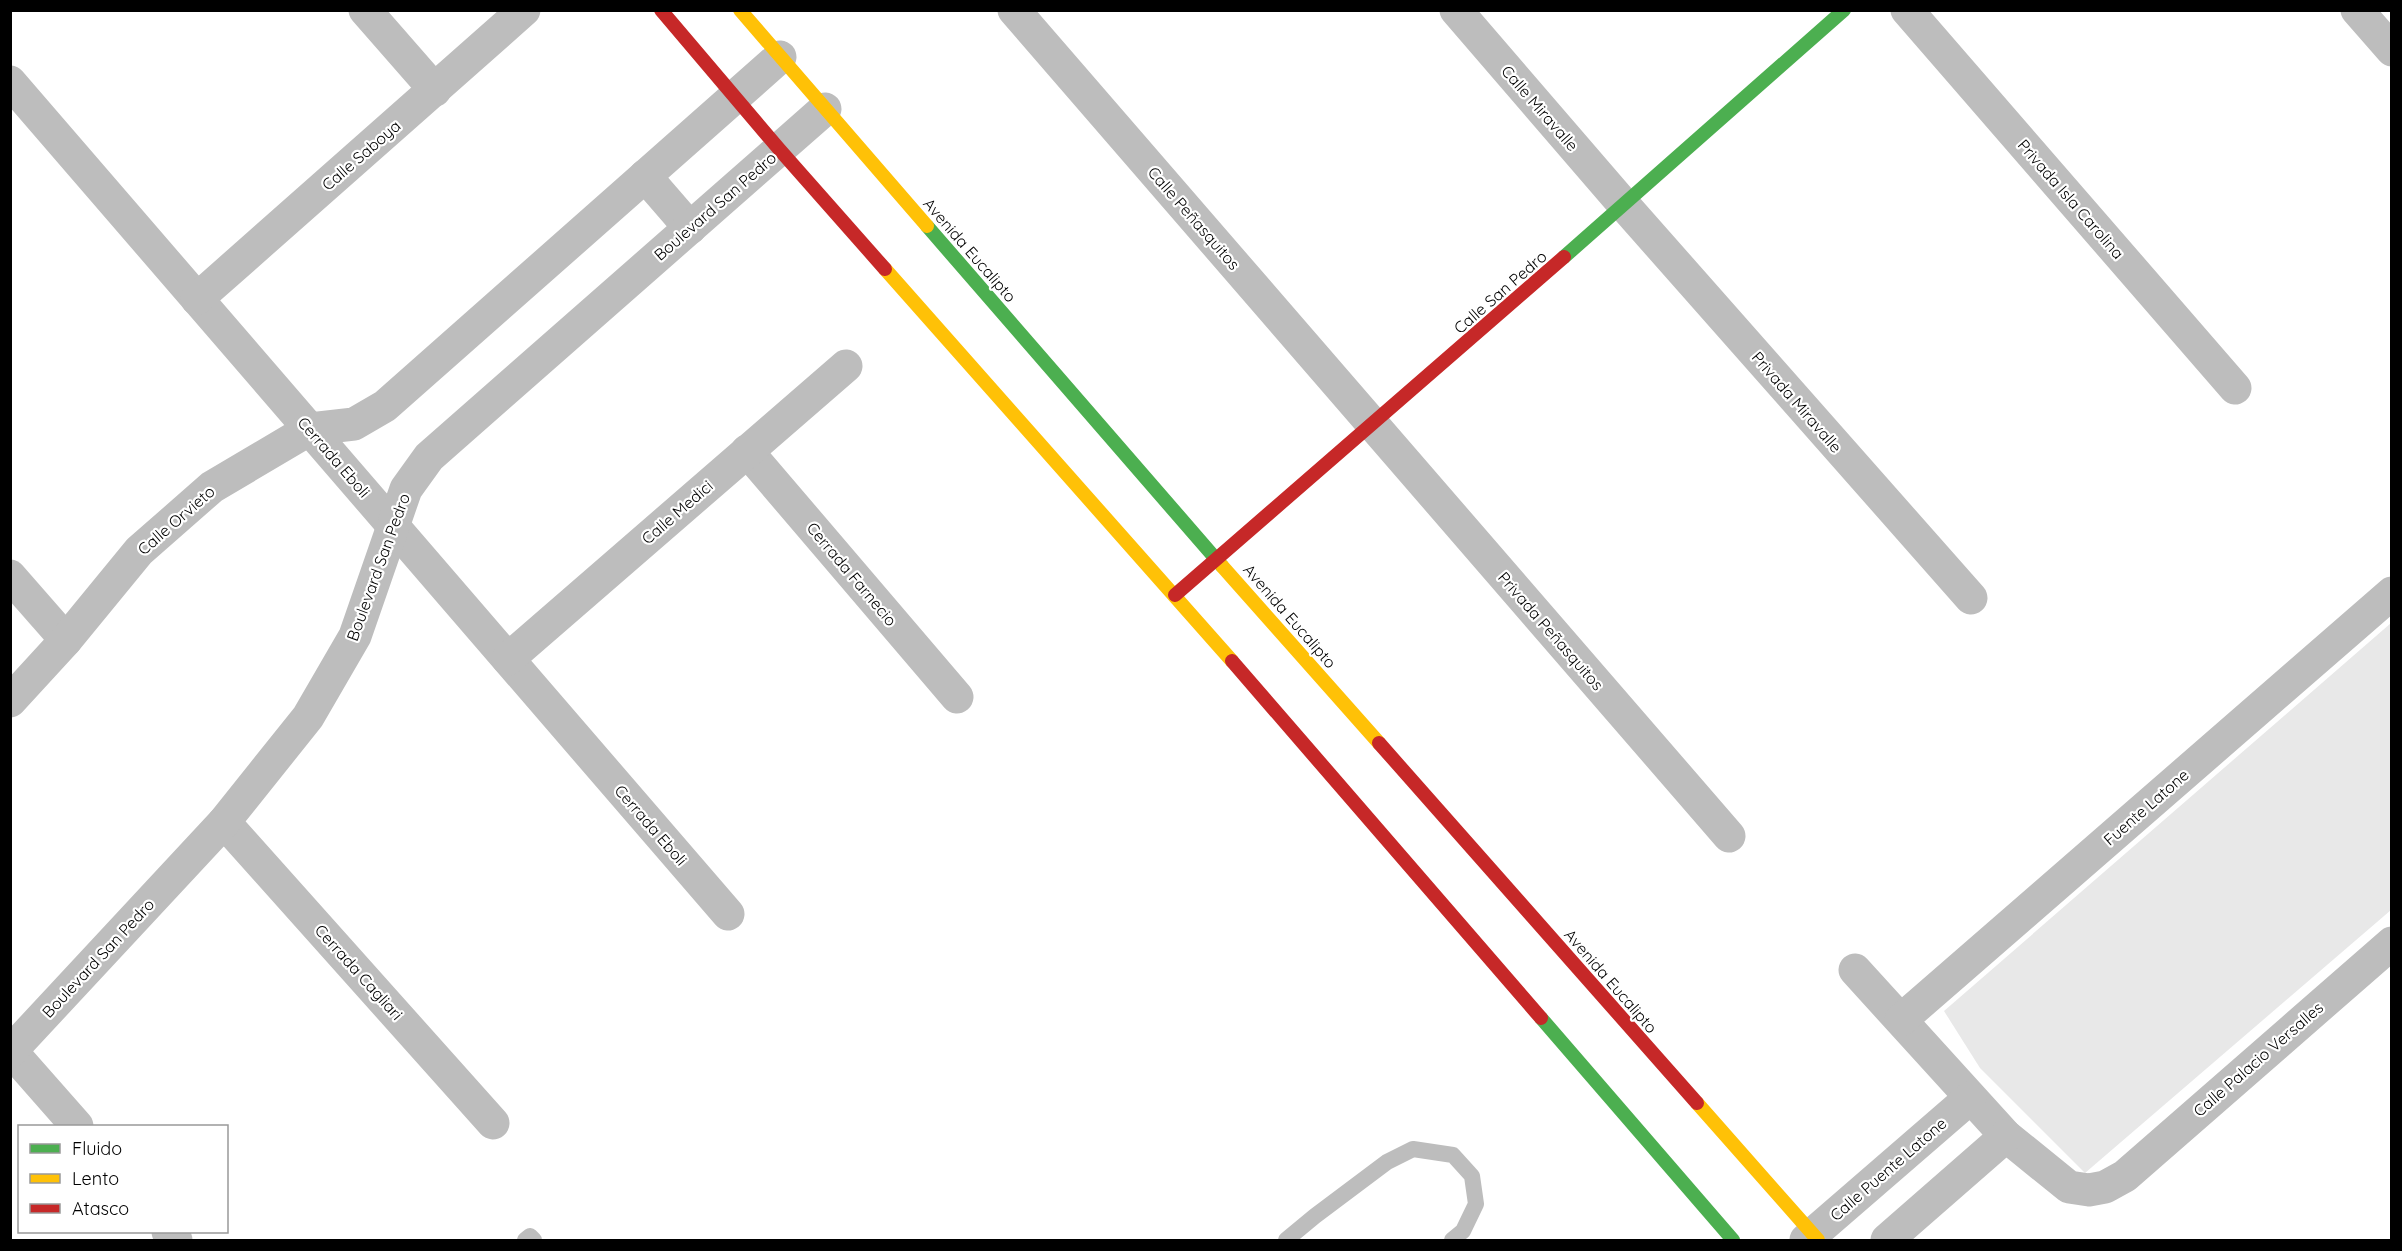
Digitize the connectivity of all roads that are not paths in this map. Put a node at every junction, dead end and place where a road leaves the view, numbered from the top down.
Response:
1 (365, 10) edge
2 (524, 10) edge
3 (661, 10) edge
4 (740, 10) edge
5 (1014, 10) edge
6 (1456, 10) edge
7 (1844, 10) edge
8 (1907, 10) edge
9 (2357, 10) edge
10 (2391, 50) edge
11 (780, 57) junction
12 (10, 82) edge
13 (435, 90) junction
14 (736, 96) junction
15 (825, 109) junction
16 (779, 149) junction
17 (645, 176) junction
18 (1624, 205) junction
19 (690, 228) junction
20 (197, 299) junction
21 (846, 366) dead end
22 (2235, 388) dead end
23 (1373, 425) junction
24 (310, 429) junction
25 (747, 451) junction
26 (393, 524) junction
27 (1217, 560) junction
28 (10, 576) edge
29 (2391, 593) edge
30 (1175, 596) junction
31 (1971, 598) dead end
32 (66, 640) junction
33 (508, 659) junction
34 (957, 697) dead end
35 (10, 701) edge
36 (224, 822) junction
37 (1729, 836) dead end
38 (728, 914) dead end
39 (2391, 943) edge
40 (1855, 970) dead end
41 (1901, 1020) junction
42 (11, 1051) edge
43 (1970, 1098) junction
44 (493, 1123) dead end
45 (76, 1125) edge
46 (2006, 1136) junction
47 (1812, 1238) edge
48 (525, 1240) edge
49 (534, 1240) edge
50 (1286, 1240) edge
51 (1452, 1240) edge
52 (1733, 1240) edge
53 (1887, 1240) edge

1 - 13 street
2 - 13 street, Calle Saboya
3 - 14 street
4 - 11 street, Avenida Eucalipto
5 - 23 street, Calle Peñasquitos
6 - 18 street, Calle Miravalle
7 - 18 street, Calle San Pedro
8 - 22 street, Privada Isla Carolina
9 - 10 street
11 - 14 street
11 - 15 street, Avenida Eucalipto
12 - 20 street, Cerrada Eboli
13 - 20 street, Calle Saboya
14 - 16 street
14 - 17 street
15 - 16 street, Boulevard San Pedro
15 - 27 street, Avenida Eucalipto
16 - 19 street, Boulevard San Pedro
16 - 30 street
17 - 19 street
17 - 24 street
18 - 23 street, Calle San Pedro
18 - 31 street, Privada Miravalle
19 - 26 street, Boulevard San Pedro
20 - 24 street, Cerrada Eboli
21 - 25 street, Calle Medici
23 - 27 street, Calle San Pedro
23 - 37 street, Privada Peñasquitos
24 - 26 street, Cerrada Eboli
24 - 32 street, Calle Orvieto
25 - 33 street, Calle Medici
25 - 34 street, Cerrada Farnecio
26 - 33 street, Cerrada Eboli
26 - 36 street, Boulevard San Pedro
27 - 30 street, Calle San Pedro
27 - 47 street, Avenida Eucalipto
28 - 32 street
29 - 41 street, Fuente Latone
30 - 52 street
32 - 35 street, Calle Orvieto
33 - 38 street, Cerrada Eboli
36 - 42 street, Boulevard San Pedro
36 - 44 street, Cerrada Cagliari
39 - 46 street, Calle Palacio Versalles
40 - 41 street
41 - 43 street
42 - 45 street
43 - 46 street
43 - 47 street, Calle Puente Latone
46 - 53 street
48 - 49 lane
50 - 51 lane

